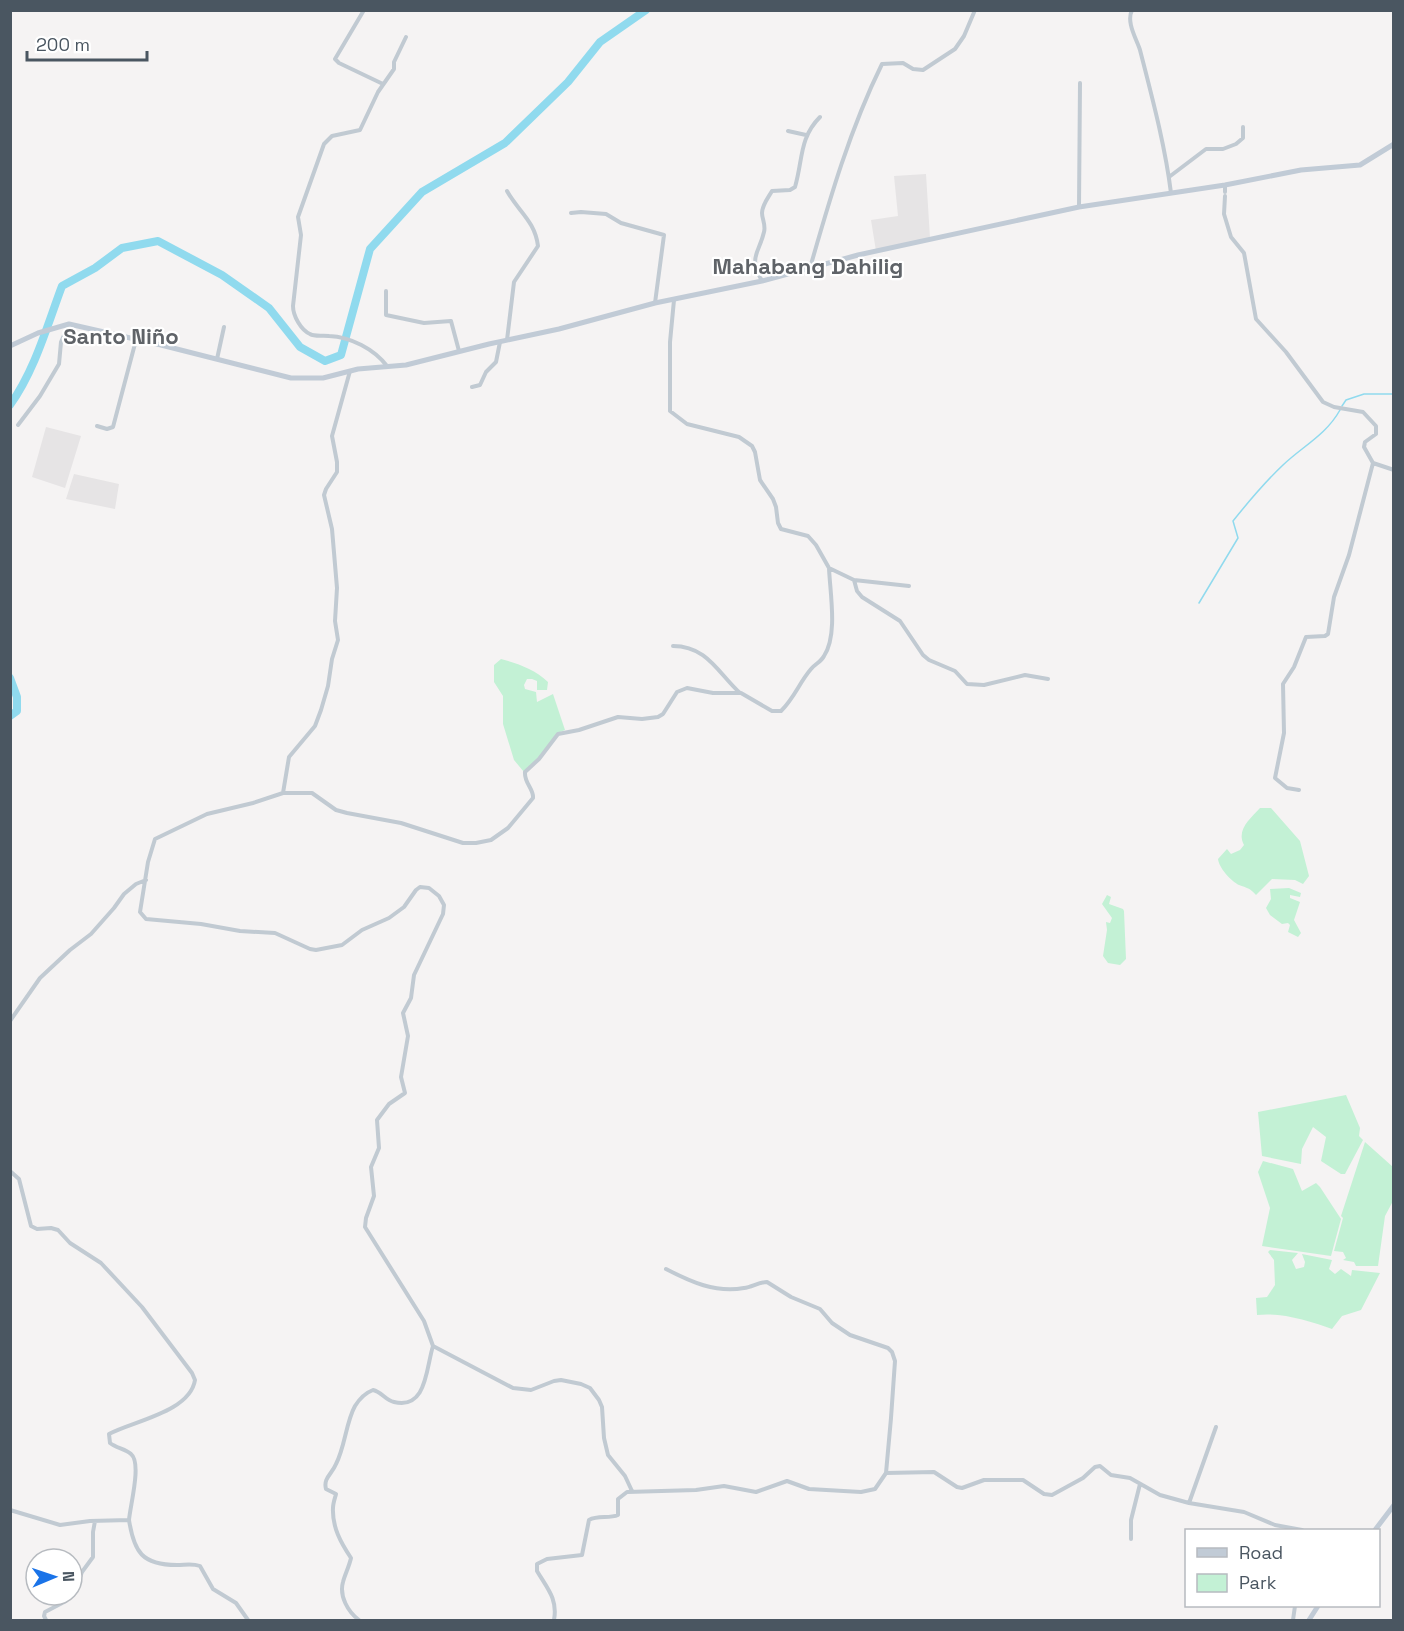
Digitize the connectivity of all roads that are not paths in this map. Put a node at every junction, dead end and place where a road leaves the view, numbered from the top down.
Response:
1 (364, 10) edge
2 (975, 10) edge
3 (1132, 10) edge
4 (406, 37) dead end
5 (1080, 83) dead end
6 (383, 84) junction
7 (820, 117) dead end
8 (1244, 127) dead end
9 (788, 131) dead end
10 (806, 135) junction
11 (1394, 144) edge
12 (1169, 177) junction
13 (507, 191) dead end
14 (1225, 191) junction
15 (1172, 193) junction
16 (1079, 207) junction
17 (571, 213) dead end
18 (810, 268) junction
19 (762, 281) junction
20 (386, 291) dead end
21 (674, 300) junction
22 (655, 303) junction
23 (67, 324) junction
24 (224, 327) dead end
25 (136, 339) junction
26 (507, 340) junction
27 (500, 342) junction
28 (10, 346) edge
29 (459, 351) junction
30 (217, 359) junction
31 (388, 366) junction
32 (350, 370) junction
33 (472, 387) dead end
34 (18, 425) dead end
35 (97, 426) dead end
36 (1373, 463) junction
37 (1394, 470) edge
38 (830, 568) junction
39 (854, 580) junction
40 (909, 586) dead end
41 (674, 646) dead end
42 (1048, 680) dead end
43 (741, 693) junction
44 (1299, 790) dead end
45 (283, 793) junction
46 (146, 880) junction
47 (10, 1022) edge
48 (10, 1171) edge
49 (666, 1269) dead end
50 (433, 1346) junction
51 (1216, 1426) dead end
52 (885, 1473) junction
53 (1140, 1484) junction
54 (632, 1491) junction
55 (1189, 1503) junction
56 (1394, 1505) edge
57 (10, 1510) edge
58 (129, 1520) junction
59 (95, 1521) junction
60 (1297, 1529) edge
61 (1376, 1529) edge
62 (1131, 1539) dead end
63 (1317, 1607) edge
64 (46, 1620) edge
65 (248, 1620) edge
66 (359, 1620) edge
67 (554, 1620) edge
68 (1309, 1620) edge

1 - 6 street
2 - 18 street
3 - 12 street
4 - 6 street
5 - 16 street
6 - 31 street
7 - 10 street
8 - 12 street
9 - 10 street
10 - 19 street
11 - 14 street
12 - 15 street
13 - 26 street
14 - 15 street
14 - 36 street
15 - 16 street
16 - 18 street
17 - 22 street
18 - 19 street
19 - 21 street
20 - 29 street
21 - 22 street
21 - 38 street
22 - 26 street
23 - 25 street
23 - 28 street
23 - 34 street
24 - 30 street
25 - 30 street
25 - 35 street
26 - 27 street
27 - 29 street
27 - 33 street
29 - 31 street
30 - 32 street
31 - 32 street
32 - 45 street
36 - 37 street
36 - 44 street
38 - 39 street
38 - 43 street
39 - 40 street
39 - 42 street
41 - 43 street
43 - 45 street
45 - 46 street
46 - 47 street
46 - 50 street
48 - 58 street
49 - 52 street
50 - 54 street
50 - 66 street
51 - 55 street
52 - 53 street
52 - 54 street
53 - 55 street
53 - 62 street
54 - 67 street
55 - 60 street
56 - 61 street
57 - 59 street
58 - 59 street
58 - 65 street
59 - 64 street
63 - 68 street

